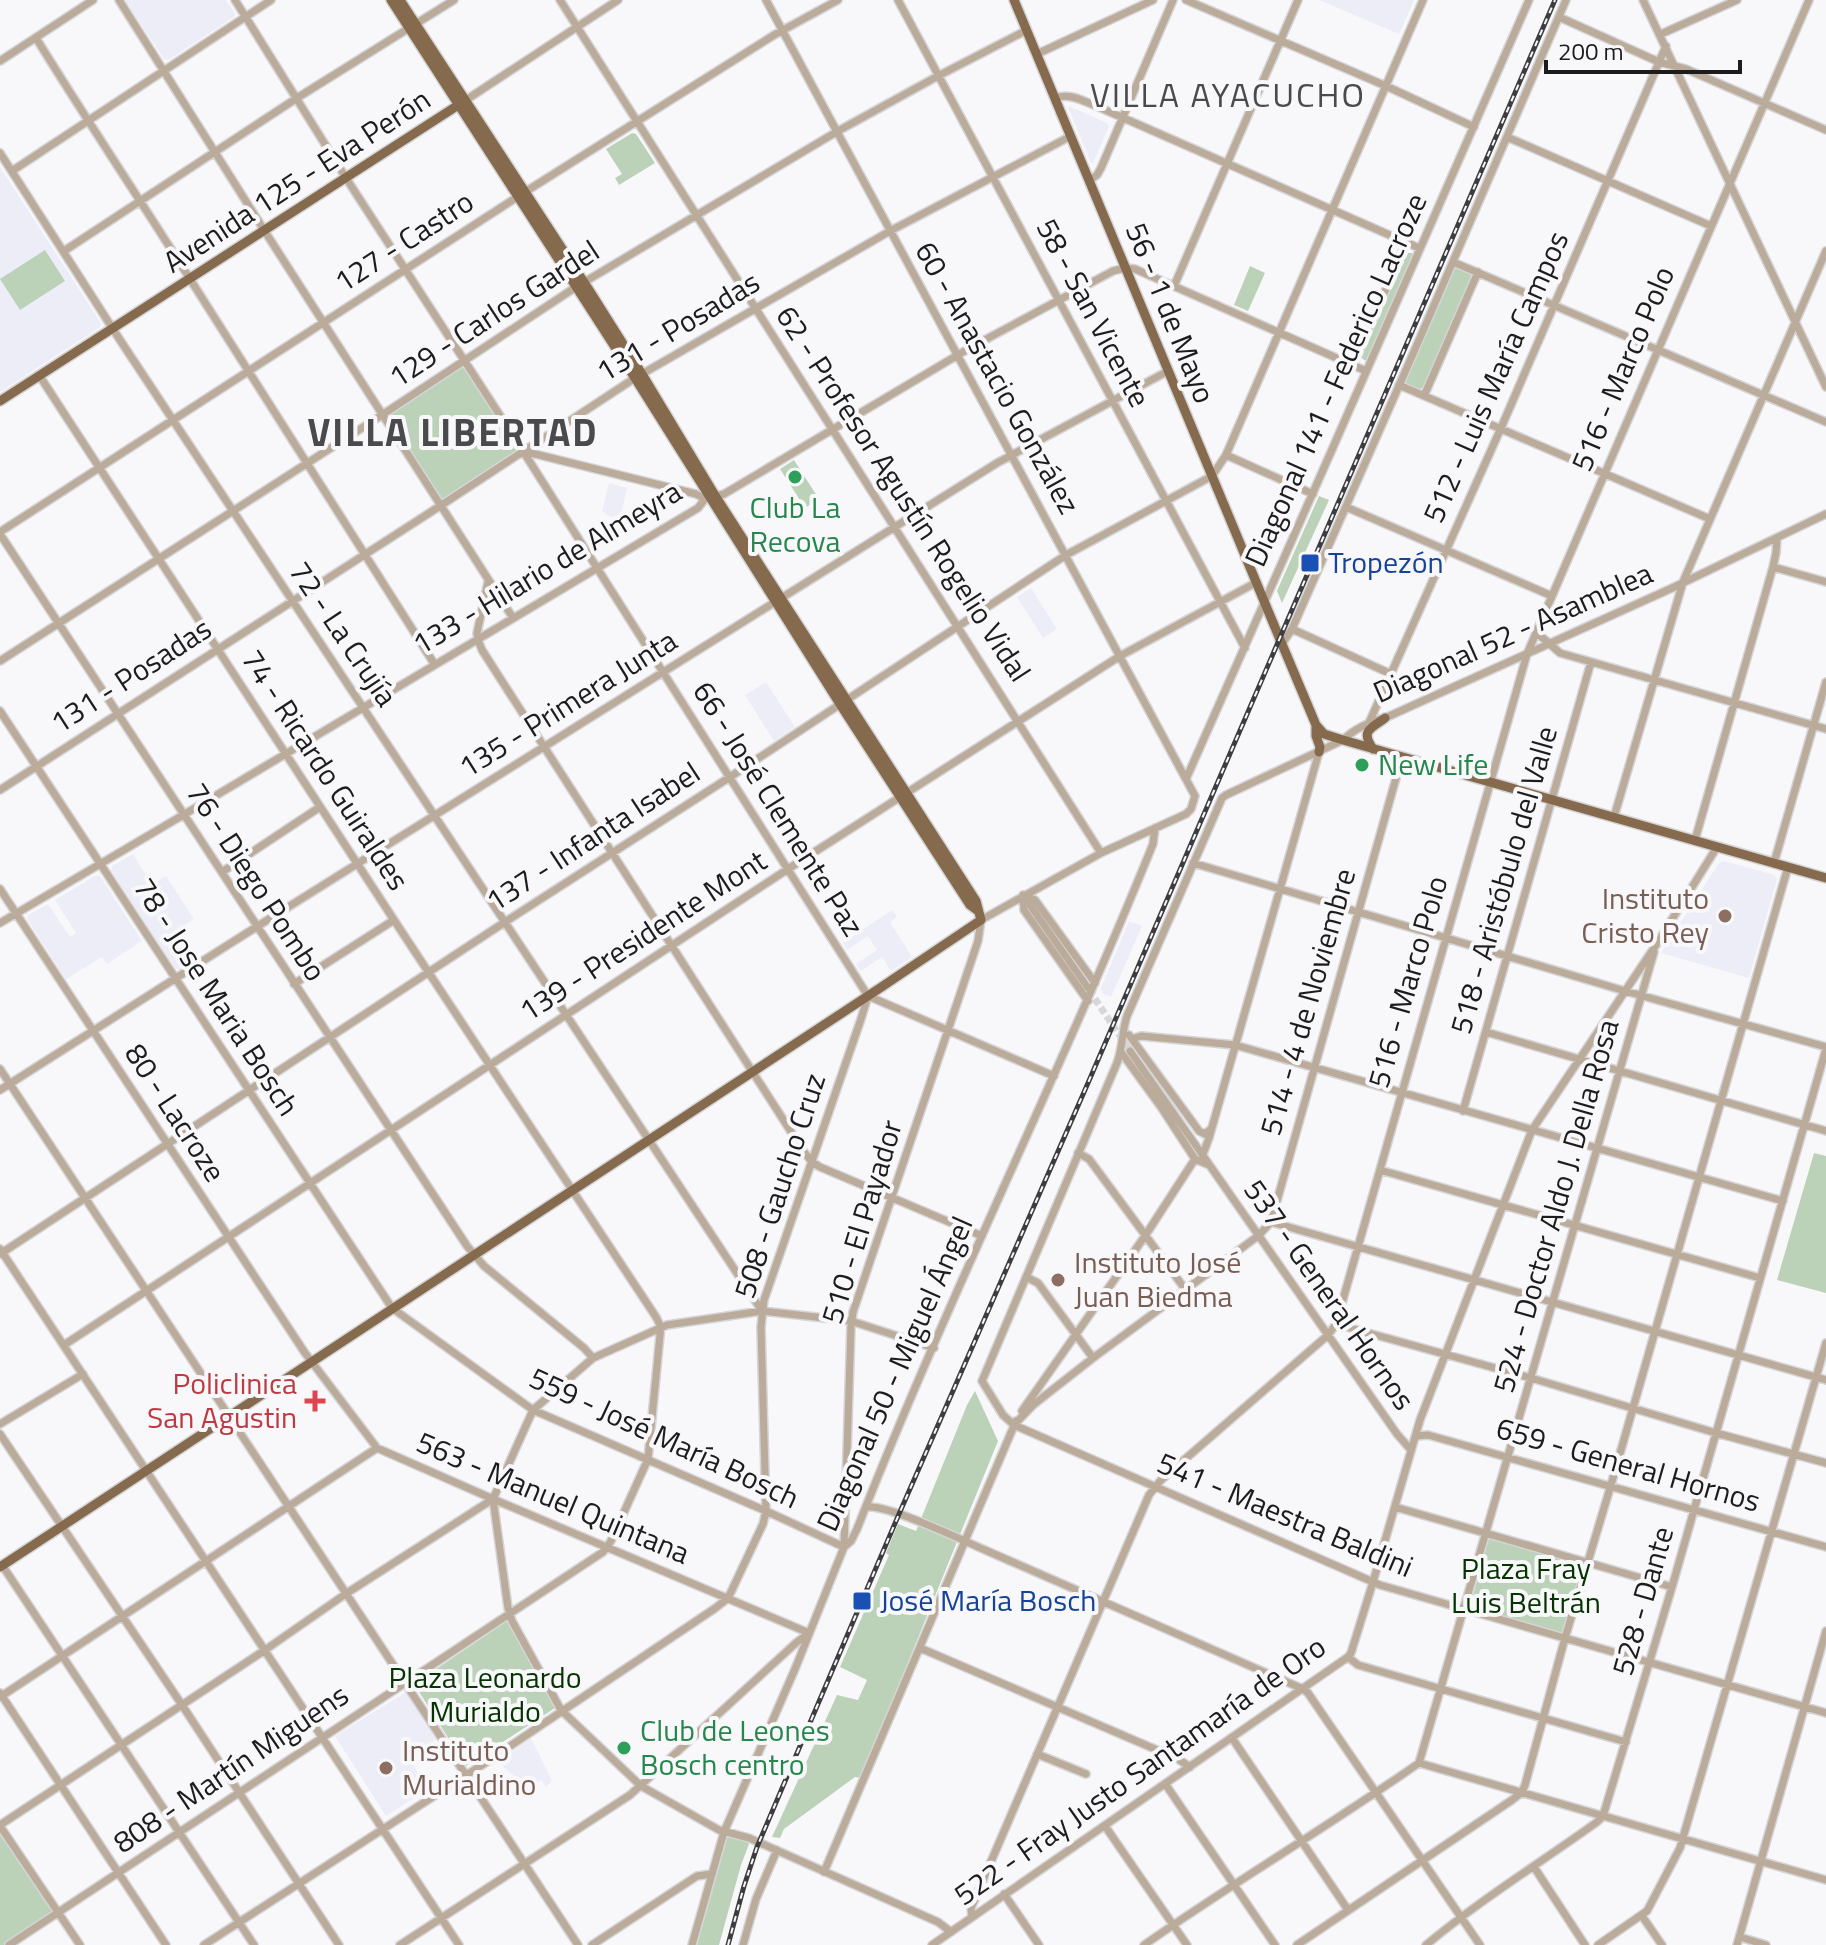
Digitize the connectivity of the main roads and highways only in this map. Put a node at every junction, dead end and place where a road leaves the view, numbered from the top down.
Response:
1 (391, 0) edge
2 (400, 0) edge
3 (1014, 0) edge
4 (413, 27) junction
5 (463, 103) junction
6 (0, 401) edge
7 (1385, 718) road end
8 (1316, 725) junction
9 (1373, 749) junction
10 (1319, 752) road end
11 (1826, 878) edge
12 (1, 1566) edge

1 - 4 main road
2 - 4 main road
3 - 8 main road, 56 - 1 de Mayo
4 - 5 main road
5 - 6 main road, Avenida 125 - Eva Perón
5 - 12 main road
7 - 9 main road
8 - 9 main road
8 - 10 main road, 56 - 1 de Mayo
9 - 11 main road

